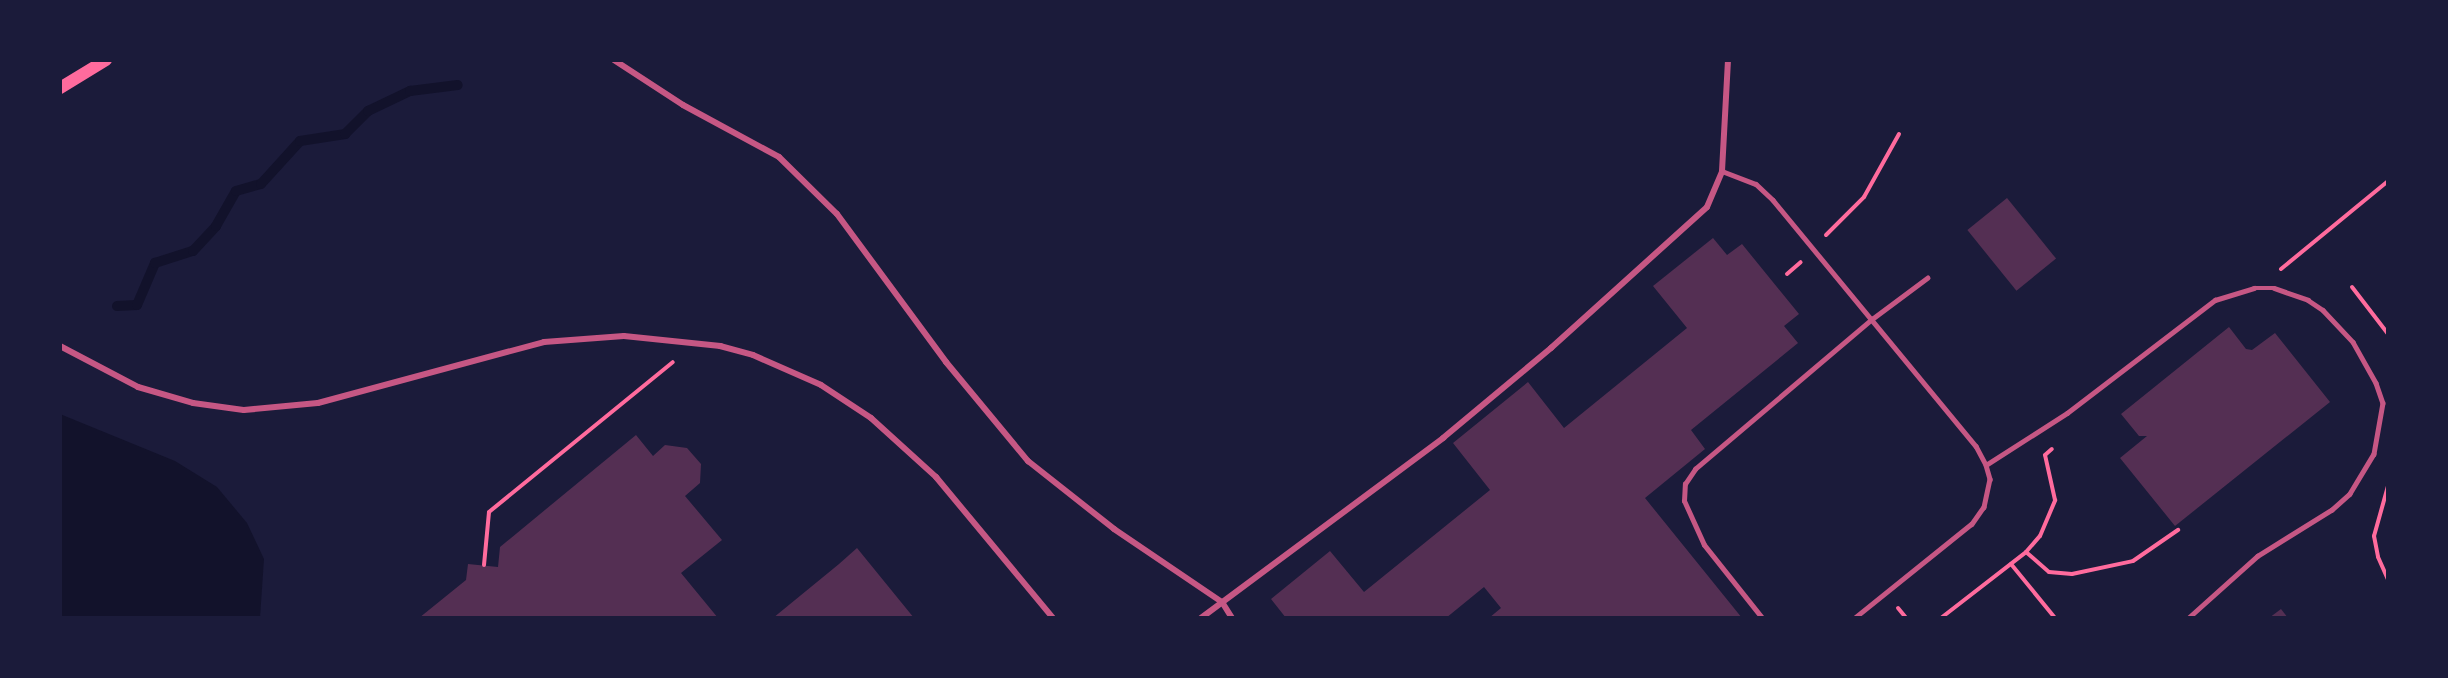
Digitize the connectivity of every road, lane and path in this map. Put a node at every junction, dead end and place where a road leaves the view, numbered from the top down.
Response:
1 (106, 60) edge
2 (614, 60) edge
3 (1728, 60) edge
4 (60, 88) edge
5 (1899, 134) dead end
6 (1722, 171) junction
7 (2388, 181) edge
8 (1814, 249) junction
9 (1787, 274) dead end
10 (1927, 278) dead end
11 (2352, 287) dead end
12 (2278, 289) junction
13 (1872, 319) junction
14 (2388, 334) edge
15 (698, 342) junction
16 (60, 346) edge
17 (2054, 448) dead end
18 (1986, 465) junction
19 (2388, 486) edge
20 (2178, 530) dead end
21 (2026, 552) junction
22 (2011, 564) junction
23 (484, 565) dead end
24 (2388, 579) edge
25 (1222, 602) junction
26 (1053, 618) edge
27 (1201, 618) edge
28 (1232, 618) edge
29 (1762, 618) edge
30 (1855, 618) edge
31 (1941, 618) edge
32 (2055, 618) edge
33 (2189, 618) edge

1 - 4 main road
2 - 25 street
3 - 6 street
5 - 8 path
6 - 8 lane
6 - 25 street
7 - 12 path
8 - 9 path
8 - 13 lane
10 - 13 lane
11 - 14 path
12 - 18 lane
12 - 33 lane
13 - 18 lane
13 - 29 lane
15 - 16 street
15 - 23 path
15 - 26 street
17 - 21 path
18 - 30 lane
19 - 24 path
20 - 21 path
21 - 22 path
22 - 31 path
22 - 32 path
25 - 27 street
25 - 28 street

